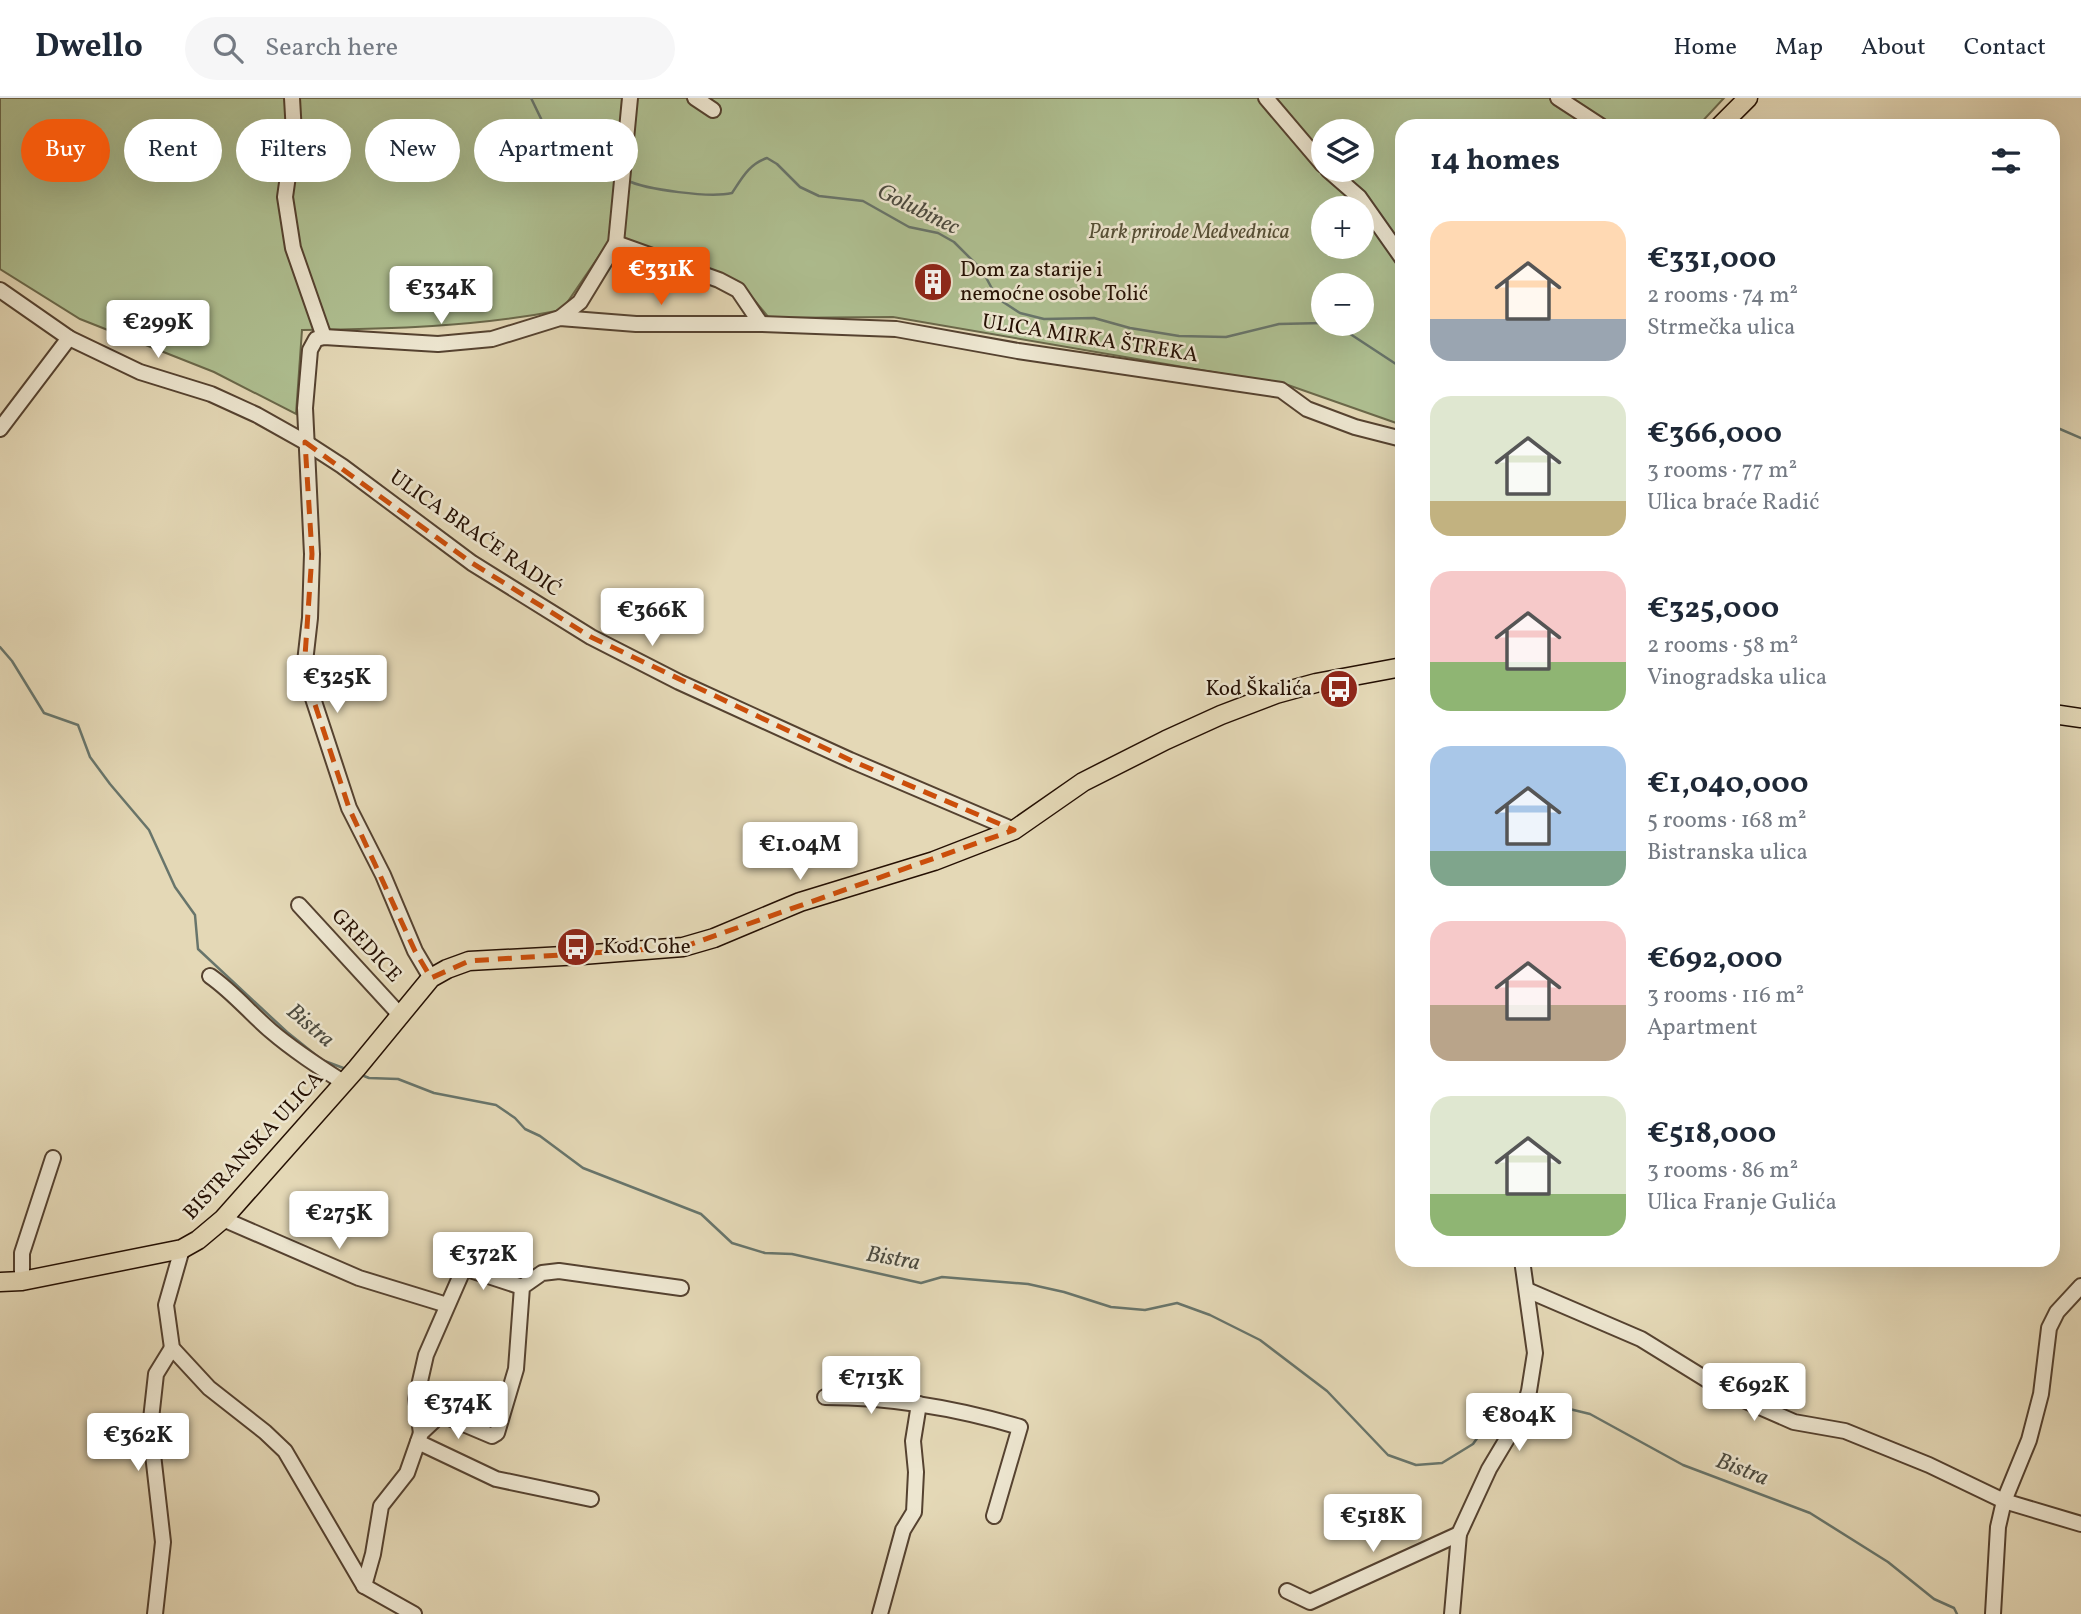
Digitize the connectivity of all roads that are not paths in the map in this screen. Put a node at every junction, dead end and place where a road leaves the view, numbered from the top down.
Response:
1 (292, 98) edge
2 (630, 98) edge
3 (695, 98) edge
4 (1266, 98) edge
5 (1558, 98) edge
6 (1748, 98) edge
7 (713, 110) dead end
8 (1590, 119) edge
9 (1727, 119) edge
10 (1311, 151) edge
11 (1342, 182) edge
12 (616, 243) junction
13 (1395, 248) edge
14 (0, 290) edge
15 (560, 318) junction
16 (761, 324) junction
17 (324, 337) junction
18 (69, 338) junction
19 (0, 429) edge
20 (1395, 437) edge
21 (305, 442) junction
22 (1395, 668) edge
23 (2060, 715) edge
24 (2081, 718) edge
25 (1014, 830) junction
26 (299, 905) dead end
27 (210, 976) dead end
28 (431, 978) junction
29 (401, 1016) junction
30 (349, 1076) junction
31 (53, 1158) dead end
32 (223, 1219) junction
33 (182, 1249) junction
34 (1523, 1267) edge
35 (0, 1282) edge
36 (22, 1282) junction
37 (2081, 1286) edge
38 (522, 1287) junction
39 (681, 1288) dead end
40 (1527, 1290) junction
41 (447, 1305) junction
42 (172, 1348) junction
43 (825, 1397) dead end
44 (919, 1404) junction
45 (420, 1438) junction
46 (591, 1499) dead end
47 (2004, 1501) junction
48 (994, 1516) dead end
49 (2081, 1524) edge
50 (1459, 1534) junction
51 (364, 1586) junction
52 (1287, 1591) dead end
53 (155, 1614) edge
54 (414, 1614) edge
55 (880, 1614) edge
56 (1452, 1614) edge
57 (1993, 1614) edge

1 - 17 street
2 - 12 street
3 - 7 street
4 - 10 street
5 - 8 street
6 - 9 main road
11 - 13 street
12 - 15 street
12 - 16 street
14 - 18 street, ULICA BRAĆE RADIĆ
15 - 16 street, ULICA MIRKA ŠTREKA
15 - 17 street
16 - 20 street, ULICA MIRKA ŠTREKA
17 - 21 street
18 - 19 street
18 - 21 street, ULICA BRAĆE RADIĆ
21 - 25 street, ULICA BRAĆE RADIĆ
21 - 28 street
22 - 25 main road, BISTRANSKA ULICA
23 - 24 main road
25 - 28 main road, BISTRANSKA ULICA
26 - 29 street, GREDICE
27 - 30 street
28 - 29 main road, BISTRANSKA ULICA
29 - 30 main road, BISTRANSKA ULICA
30 - 32 main road, BISTRANSKA ULICA
31 - 36 street
32 - 33 main road, BISTRANSKA ULICA
32 - 41 street
33 - 36 main road, BISTRANSKA ULICA
33 - 42 street
34 - 40 street
35 - 36 main road, BISTRANSKA ULICA
37 - 47 street
38 - 39 street
38 - 41 street
38 - 45 street
40 - 47 street
40 - 50 street
41 - 45 street
42 - 51 street
42 - 53 street
43 - 44 street
44 - 48 street
44 - 55 street
45 - 46 street
45 - 51 street
47 - 49 street
47 - 57 street
50 - 52 street
50 - 56 street
51 - 54 street

